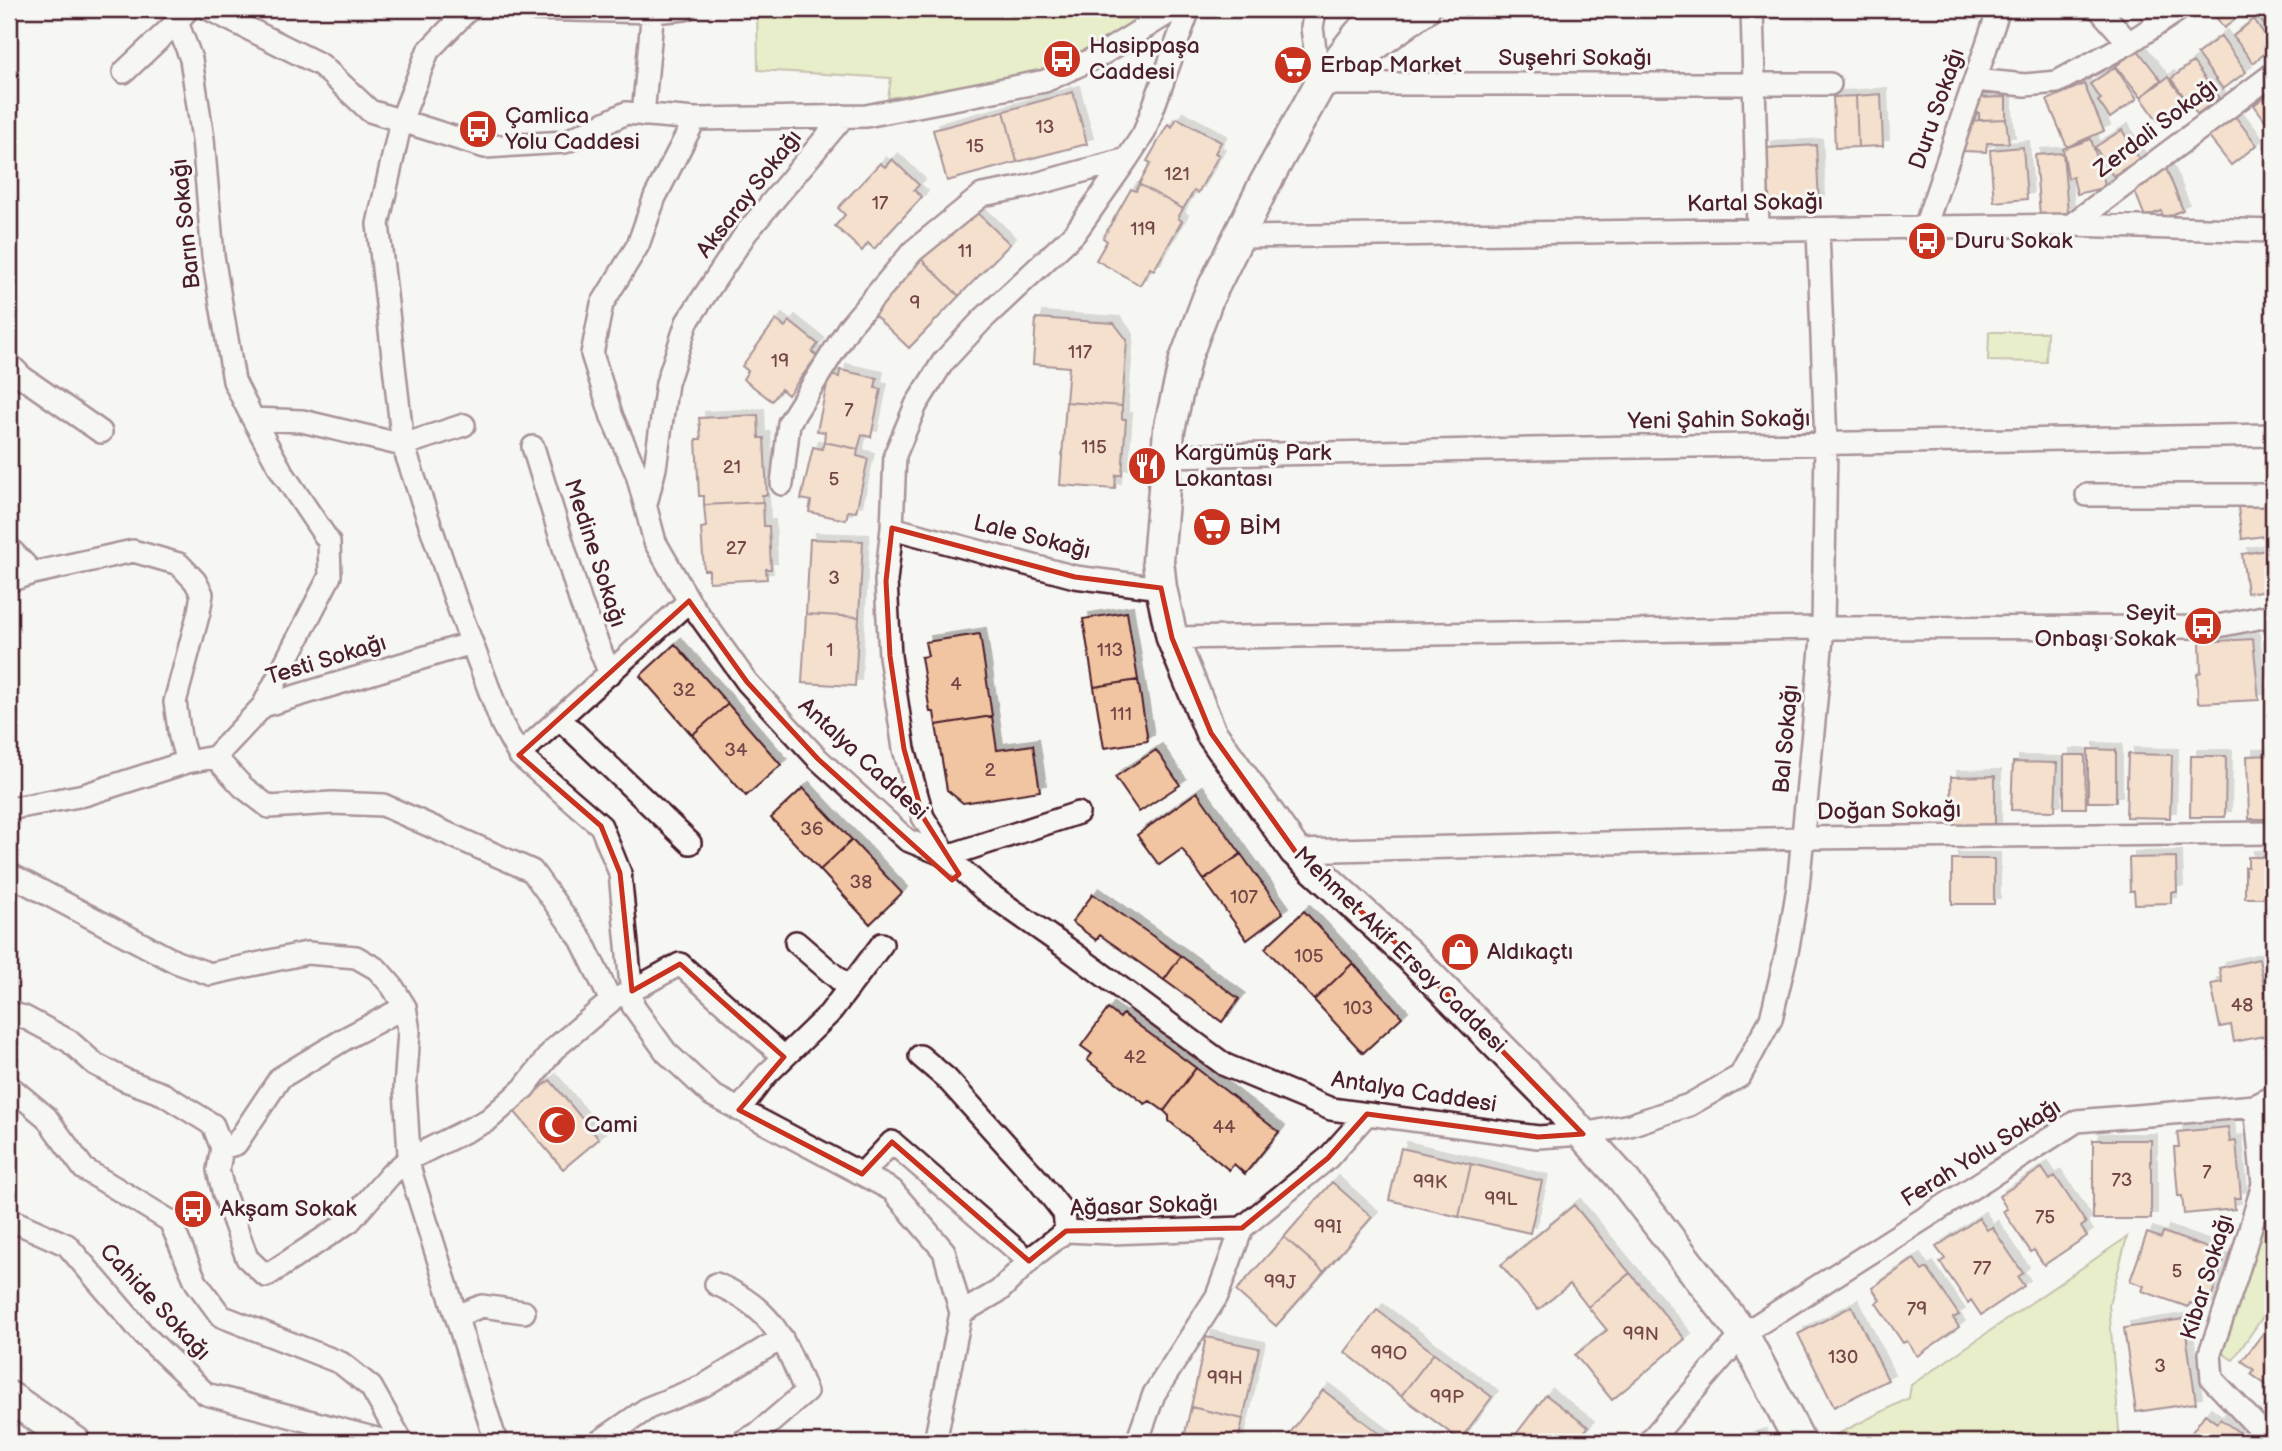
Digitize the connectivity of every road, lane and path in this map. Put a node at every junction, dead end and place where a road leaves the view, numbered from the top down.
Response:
1 (209, 9) edge
2 (469, 9) edge
3 (533, 9) edge
4 (685, 9) edge
5 (1175, 9) edge
6 (1189, 9) edge
7 (1314, 9) edge
8 (1386, 9) edge
9 (1424, 9) edge
10 (1752, 9) edge
11 (1999, 9) edge
12 (2099, 9) edge
13 (2180, 9) edge
14 (653, 10) edge
15 (183, 15) edge
16 (2129, 43) junction
17 (1342, 56) junction
18 (124, 72) dead end
19 (2273, 74) edge
20 (1975, 80) junction
21 (1320, 84) junction
22 (1754, 84) junction
23 (1830, 84) dead end
24 (643, 115) junction
25 (844, 116) junction
26 (695, 119) junction
27 (401, 121) junction
28 (1128, 159) junction
29 (2273, 213) edge
30 (2071, 225) junction
31 (1925, 227) junction
32 (1758, 229) junction
33 (1818, 229) junction
34 (2252, 231) junction
35 (2273, 231) edge
36 (1238, 237) junction
37 (9, 364) edge
38 (253, 419) junction
39 (464, 425) dead end
40 (101, 432) dead end
41 (2273, 435) edge
42 (1826, 444) junction
43 (403, 445) junction
44 (533, 447) dead end
45 (1166, 456) junction
46 (782, 484) dead end
47 (2087, 495) dead end
48 (2273, 495) edge
49 (645, 508) junction
50 (892, 528) junction
51 (9, 548) edge
52 (33, 573) junction
53 (9, 581) edge
54 (1161, 587) junction
55 (688, 601) junction
56 (2273, 615) edge
57 (1823, 628) junction
58 (1172, 638) junction
59 (471, 643) junction
60 (610, 674) junction
61 (263, 706) junction
62 (560, 719) junction
63 (519, 755) junction
64 (215, 757) junction
65 (187, 762) junction
66 (9, 809) edge
67 (1078, 813) dead end
68 (2273, 834) edge
69 (1803, 838) junction
70 (690, 843) dead end
71 (1295, 851) junction
72 (947, 856) junction
73 (9, 874) edge
74 (796, 942) dead end
75 (882, 944) dead end
76 (849, 988) junction
77 (632, 990) junction
78 (611, 1002) junction
79 (405, 1007) junction
80 (9, 1013) edge
81 (920, 1056) dead end
82 (784, 1057) junction
83 (9, 1086) edge
84 (2264, 1101) edge
85 (739, 1110) junction
86 (1367, 1114) junction
87 (1583, 1134) junction
88 (222, 1149) junction
89 (409, 1159) junction
90 (862, 1174) junction
91 (9, 1219) edge
92 (1242, 1228) junction
93 (1066, 1231) junction
94 (1029, 1261) junction
95 (716, 1284) dead end
96 (524, 1312) dead end
97 (961, 1313) junction
98 (456, 1316) junction
99 (1743, 1334) junction
100 (782, 1338) junction
101 (9, 1397) edge
102 (65, 1440) edge
103 (388, 1442) edge
104 (401, 1442) edge
105 (496, 1442) edge
106 (599, 1442) edge
107 (742, 1442) edge
108 (935, 1442) edge
109 (1137, 1442) edge
110 (1649, 1442) edge
111 (1800, 1442) edge
112 (2272, 1442) edge

1 - 27 street
2 - 27 street
3 - 14 street
4 - 14 street
5 - 25 street
6 - 28 street
7 - 21 street
8 - 17 main road, Mehmet Akif Ersoy Caddesi
9 - 17 main road
10 - 22 street
11 - 20 street, Duru Sokağı
12 - 16 street
13 - 16 street
14 - 24 street
15 - 18 street, Barın Sokağı
15 - 38 street, Barın Sokağı
16 - 20 street
17 - 21 main road, Mehmet Akif Ersoy Caddesi
19 - 30 street, Zerdali Sokağı
20 - 31 street, Duru Sokağı
21 - 22 street, Suşehri Sokağı
21 - 36 main road, Mehmet Akif Ersoy Caddesi
22 - 23 street, Suşehri Sokağı
22 - 32 street
24 - 26 street
24 - 27 street
25 - 26 street
25 - 49 street, Aksaray Sokağı
26 - 49 street, Antalya Caddesi
27 - 43 street
28 - 46 street
28 - 50 street
29 - 34 street
30 - 31 street, Kartal Sokağı
30 - 34 street, Kartal Sokağı
31 - 33 street, Kartal Sokağı
32 - 33 street, Kartal Sokağı
32 - 36 street, Kartal Sokağı
33 - 42 street, Bal Sokağı
34 - 35 street, Kartal Sokağı
36 - 45 main road, Mehmet Akif Ersoy Caddesi
37 - 40 street
38 - 43 street
38 - 61 street, Barın Sokağı
39 - 43 street
41 - 42 street, Yeni Şahin Sokağı
42 - 45 street, Yeni Şahin Sokağı
42 - 57 street, Bal Sokağı
43 - 59 street
44 - 60 street, Medine Sokağı
45 - 54 main road, Mehmet Akif Ersoy Caddesi
47 - 48 street
49 - 55 street, Antalya Caddesi
50 - 54 street, Lale Sokağı
50 - 72 street
51 - 52 street
52 - 53 street
52 - 65 street
54 - 58 main road, Mehmet Akif Ersoy Caddesi
55 - 60 street
55 - 72 street, Antalya Caddesi
56 - 57 street
57 - 58 street
57 - 69 street, Bal Sokağı
58 - 71 main road, Mehmet Akif Ersoy Caddesi
59 - 61 street, Testi Sokağı
59 - 63 street
60 - 62 street
61 - 64 street, Testi Sokağı
62 - 63 street
62 - 70 street
63 - 77 street
64 - 65 street
64 - 78 street
65 - 66 street
67 - 72 street
68 - 69 street, Doğan Sokağı
69 - 71 street, Doğan Sokağı
69 - 87 street, Bal Sokağı
71 - 87 main road, Mehmet Akif Ersoy Caddesi
72 - 86 street, Antalya Caddesi
73 - 79 street
74 - 76 street
75 - 76 street
76 - 82 street
77 - 78 street
77 - 82 street
77 - 85 street
78 - 89 street
79 - 88 street
79 - 89 street
80 - 88 street
81 - 93 street
82 - 85 street
83 - 104 street
84 - 99 street, Ferah Yolu Sokağı
84 - 112 street, Kibar Sokağı
85 - 90 street
86 - 87 street, Antalya Caddesi
86 - 92 street
87 - 99 main road, Mehmet Akif Ersoy Caddesi
88 - 89 street
89 - 98 street
90 - 94 street
90 - 97 street
91 - 103 street, Cahide Sokağı
92 - 93 street, Ağasar Sokağı
92 - 109 street, Ağasar Sokağı
93 - 94 street, Ağasar Sokağı
94 - 97 street, Ağasar Sokağı
95 - 100 street
96 - 98 street
97 - 108 street
98 - 105 street
99 - 110 street, Ferah Yolu Sokağı
99 - 111 main road, Mehmet Akif Ersoy Caddesi
100 - 106 street
100 - 107 street
101 - 102 main road

